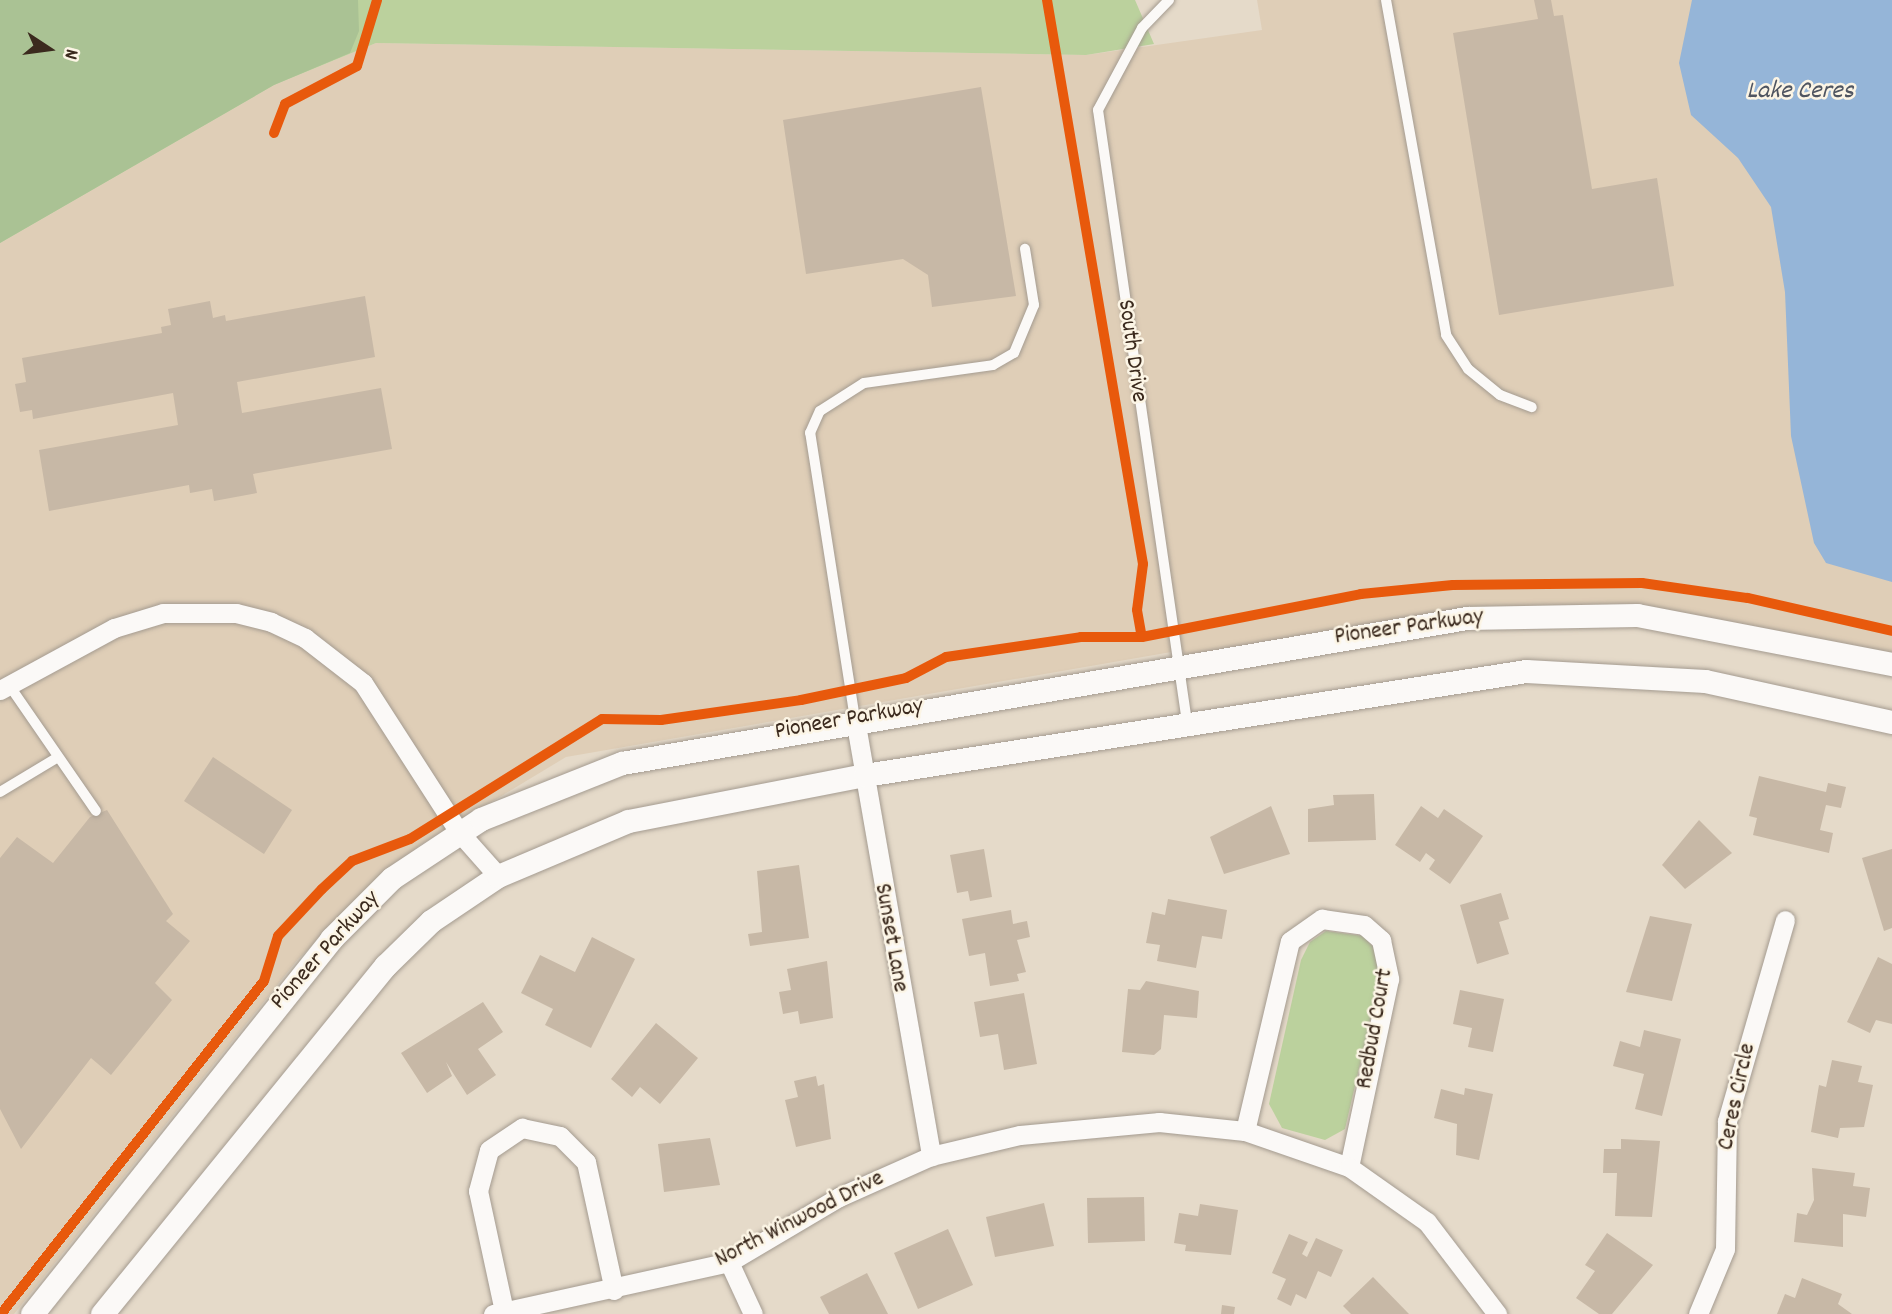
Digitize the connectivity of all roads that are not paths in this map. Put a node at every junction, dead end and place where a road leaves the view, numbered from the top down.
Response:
1 (1170, 0) edge
2 (1386, 0) edge
3 (1025, 249) dead end
4 (1531, 407) dead end
5 (1892, 664) edge
6 (1180, 665) junction
7 (4, 687) edge
8 (855, 719) junction
9 (1187, 722) junction
10 (1892, 722) edge
11 (55, 759) junction
12 (865, 775) junction
13 (0, 792) edge
14 (96, 811) dead end
15 (459, 832) junction
16 (498, 876) junction
17 (1785, 920) dead end
18 (1245, 1131) junction
19 (931, 1156) junction
20 (1349, 1167) junction
21 (729, 1262) junction
22 (614, 1290) junction
23 (498, 1312) edge
24 (32, 1314) edge
25 (102, 1314) edge
26 (753, 1314) edge
27 (1497, 1314) edge
28 (1698, 1314) edge

1 - 6 lane, South Drive
2 - 4 lane
3 - 8 lane
5 - 6 street, Pioneer Parkway
6 - 8 street, Pioneer Parkway
6 - 9 lane, South Drive
7 - 11 lane
7 - 15 street
8 - 12 street, Sunset Lane
8 - 15 street, Pioneer Parkway
9 - 10 street
9 - 12 street
11 - 13 lane
11 - 14 lane
12 - 16 street
12 - 19 street, Sunset Lane
15 - 16 street
15 - 24 street, Pioneer Parkway
16 - 25 street
17 - 28 street, Ceres Circle
18 - 19 street, North Winwood Drive
18 - 20 street, North Winwood Drive
18 - 20 street, Redbud Court
19 - 21 street, North Winwood Drive
20 - 27 street, North Winwood Drive
21 - 22 street, North Winwood Drive
21 - 26 street
22 - 23 street, North Winwood Drive
22 - 23 street

